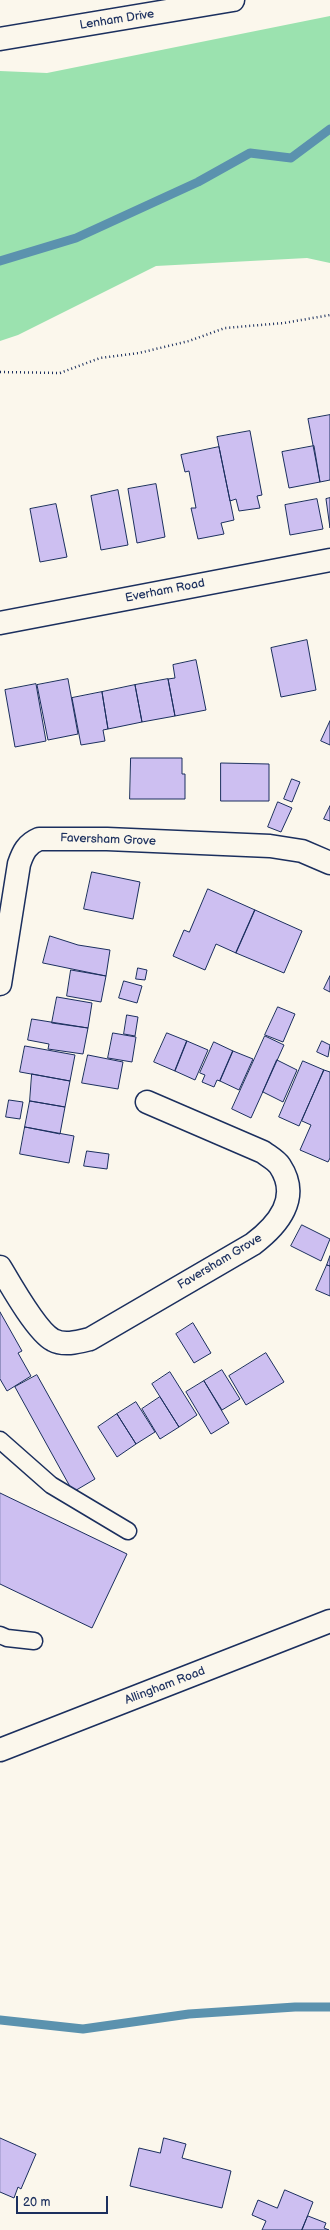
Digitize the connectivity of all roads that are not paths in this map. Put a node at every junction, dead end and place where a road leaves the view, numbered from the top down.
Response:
1 (233, 0) edge
2 (0, 39) edge
3 (330, 560) edge
4 (0, 623) edge
5 (330, 864) edge
6 (0, 984) edge
7 (147, 1102) dead end
8 (0, 1267) edge
9 (0, 1440) edge
10 (128, 1531) dead end
11 (330, 1621) edge
12 (0, 1635) edge
13 (34, 1641) dead end
14 (0, 1750) edge

1 - 2 street, Lenham Drive
3 - 4 street, Everham Road
5 - 6 street, Faversham Grove
7 - 8 street, Faversham Grove
9 - 10 lane
11 - 14 street, Allingham Road
12 - 13 lane

